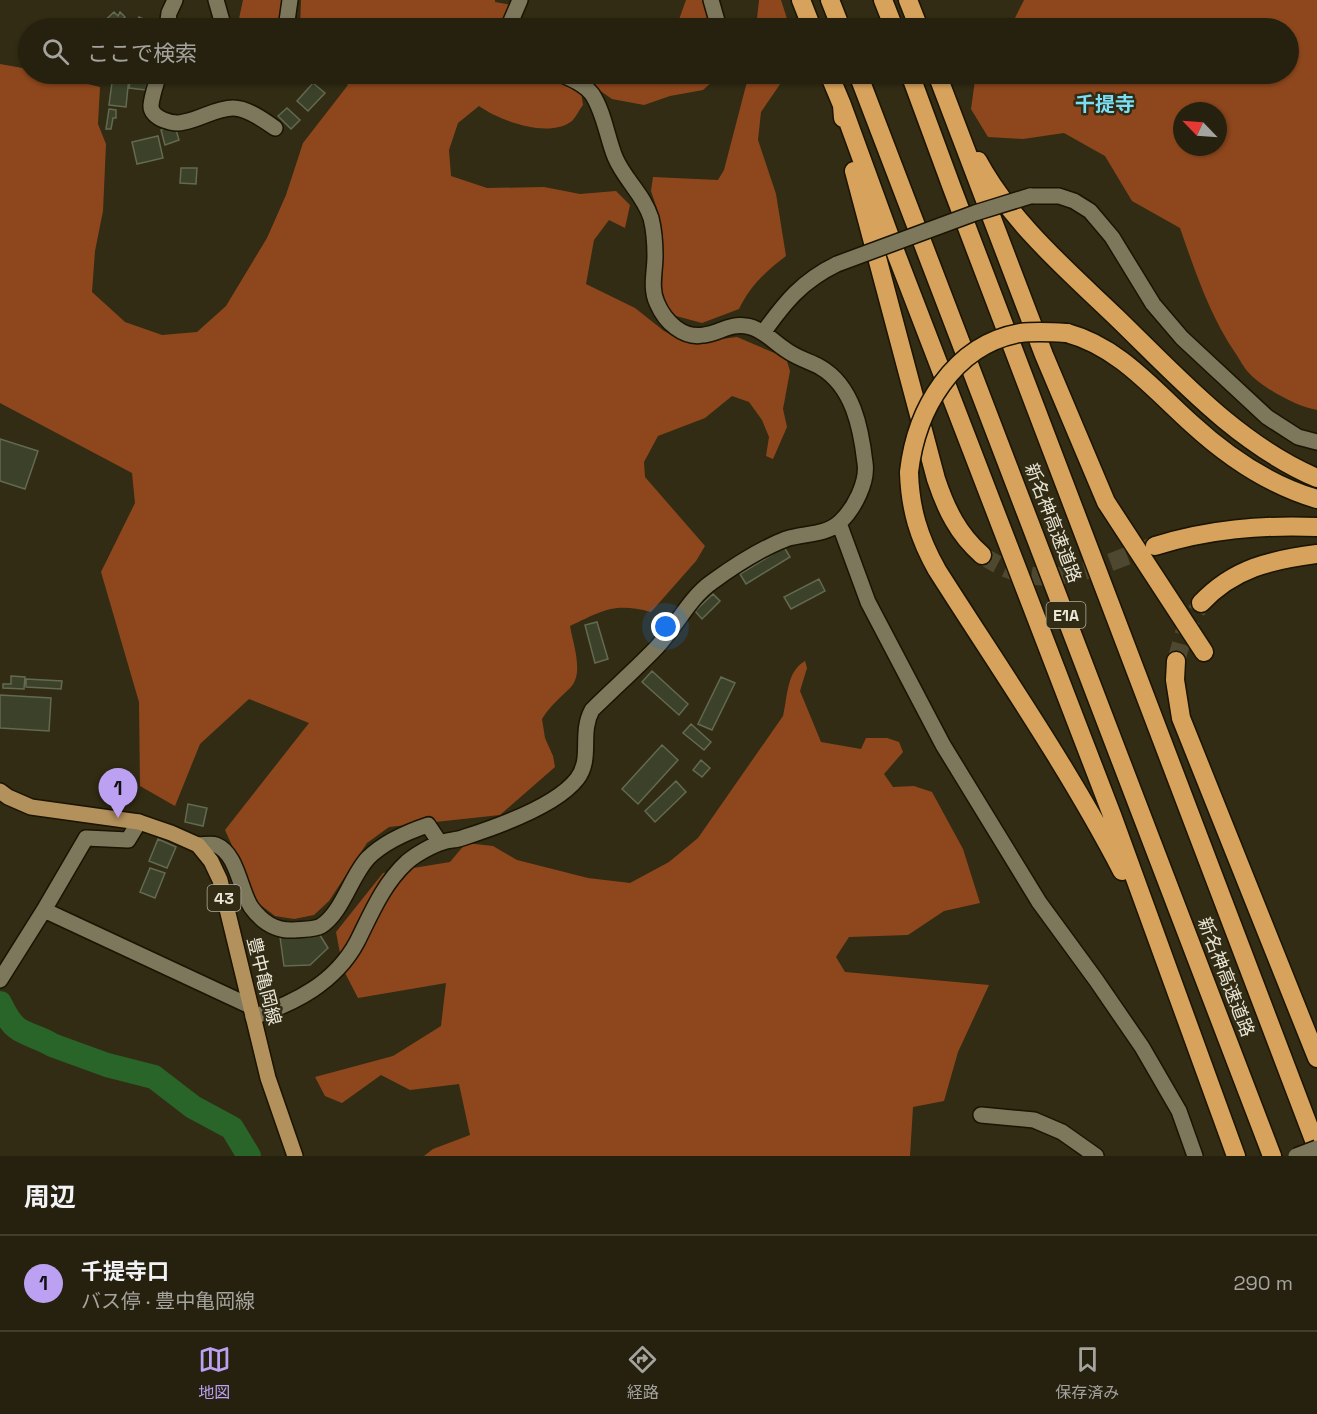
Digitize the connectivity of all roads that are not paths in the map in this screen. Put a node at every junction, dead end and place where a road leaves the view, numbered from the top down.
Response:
1 (175, 0) edge
2 (216, 0) edge
3 (290, 0) edge
4 (520, 0) edge
5 (711, 0) edge
6 (801, 0) edge
7 (830, 0) edge
8 (883, 0) edge
9 (908, 0) edge
10 (169, 18) edge
11 (221, 18) edge
12 (287, 18) edge
13 (512, 18) edge
14 (716, 18) edge
15 (808, 18) edge
16 (837, 18) edge
17 (890, 18) edge
18 (915, 18) edge
19 (156, 84) edge
20 (580, 84) edge
21 (833, 84) edge
22 (862, 84) edge
23 (914, 84) edge
24 (941, 84) edge
25 (941, 84) edge
26 (842, 105) junction
27 (275, 128) dead end
28 (763, 333) junction
29 (1317, 442) edge
30 (1317, 478) edge
31 (1317, 499) edge
32 (839, 523) junction
33 (1317, 527) edge
34 (1155, 546) tunnel mouth
35 (1317, 554) edge
36 (982, 555) tunnel mouth
37 (1201, 603) tunnel mouth
38 (1204, 652) dead end
39 (1176, 661) tunnel mouth
40 (0, 791) edge
41 (139, 822) junction
42 (440, 843) junction
43 (198, 845) junction
44 (44, 910) junction
45 (1156, 937) junction
46 (0, 980) edge
47 (251, 1011) junction
48 (1317, 1058) edge
49 (981, 1114) dead end
50 (1317, 1148) edge
51 (295, 1156) edge
52 (1096, 1156) edge
53 (1195, 1156) edge
54 (1236, 1156) edge
55 (1272, 1156) edge
56 (1296, 1156) edge

1 - 10 street
2 - 11 street
3 - 12 street
4 - 13 street
5 - 14 street
6 - 15 highway
7 - 16 highway
8 - 17 highway
9 - 18 highway
19 - 27 street
20 - 28 street
21 - 26 highway
22 - 55 highway, 新名神高速道路 / E1A
23 - 50 highway, 新名神高速道路 / E1A
24 - 30 highway
25 - 38 highway
26 - 36 highway
26 - 45 highway
28 - 29 street, bridge
28 - 32 street
31 - 45 highway, bridge
32 - 42 street
32 - 53 street
33 - 34 highway
35 - 37 highway
39 - 48 highway
40 - 41 main road
41 - 43 main road
41 - 44 street
42 - 43 street
42 - 47 street
43 - 47 main road, 豊中亀岡線 / 43
44 - 46 street
44 - 47 street
45 - 54 highway
47 - 51 main road, 豊中亀岡線 / 43
49 - 52 street
50 - 56 street, bridge

